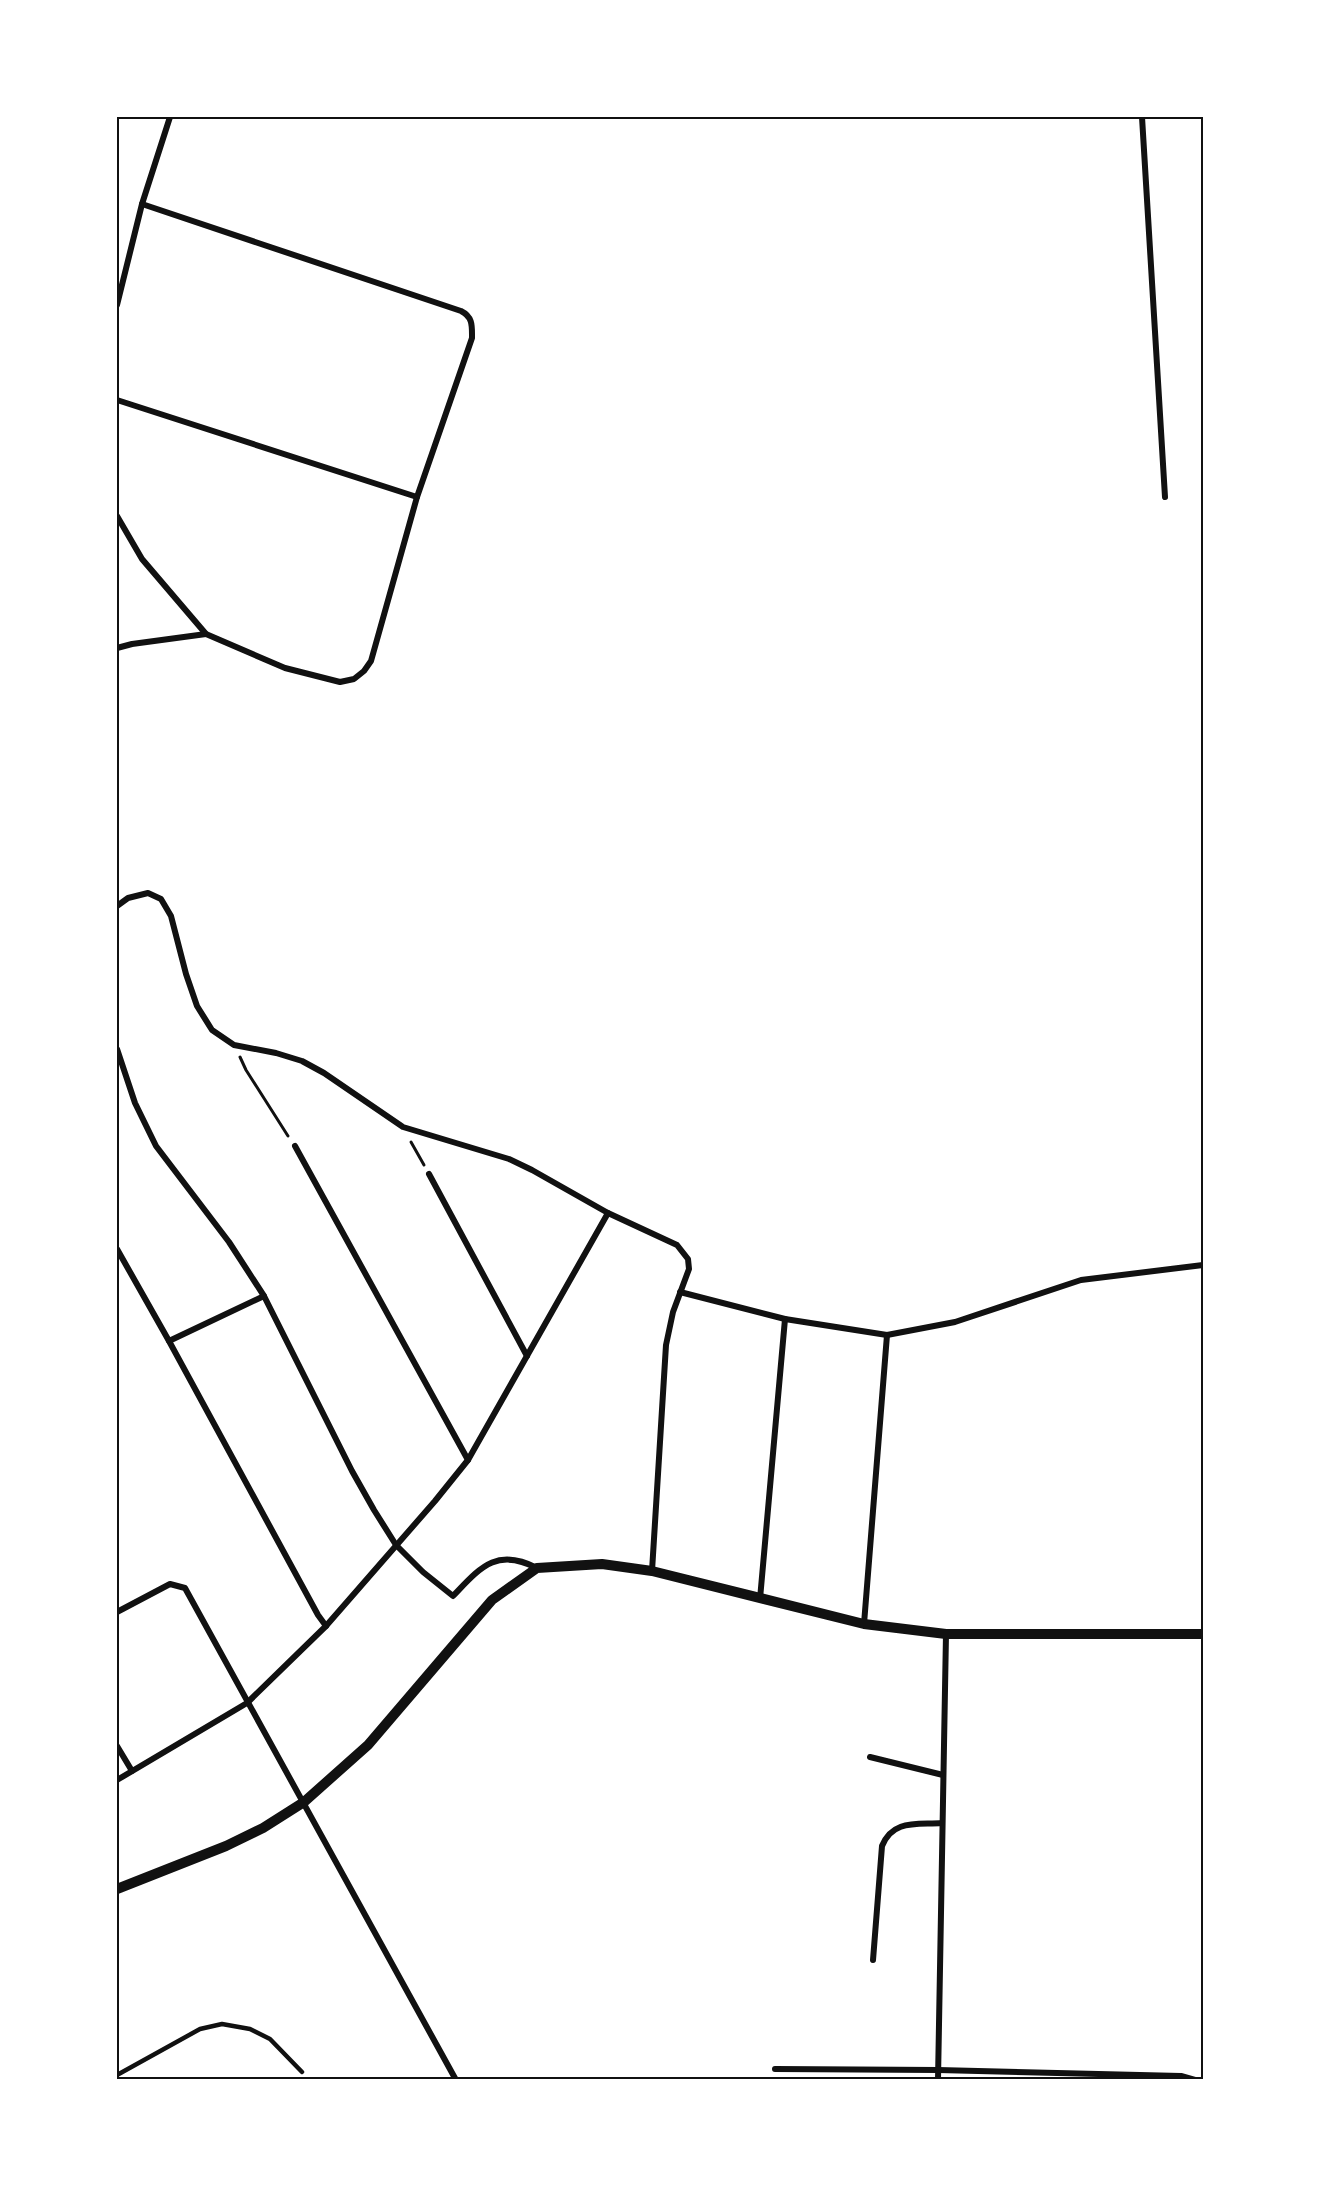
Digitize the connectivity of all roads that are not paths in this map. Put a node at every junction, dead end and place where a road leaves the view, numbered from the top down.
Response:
1 (170, 117) edge
2 (1143, 117) edge
3 (142, 204) junction
4 (117, 305) edge
5 (117, 400) edge
6 (1166, 496) dead end
7 (417, 497) junction
8 (117, 516) edge
9 (206, 634) junction
10 (117, 648) edge
11 (117, 906) edge
12 (117, 1049) edge
13 (294, 1146) road end
14 (429, 1174) road end
15 (608, 1213) junction
16 (117, 1249) edge
17 (1203, 1265) edge
18 (680, 1292) junction
19 (264, 1296) junction
20 (785, 1319) junction
21 (887, 1335) junction
22 (169, 1341) junction
23 (527, 1356) junction
24 (468, 1460) junction
25 (396, 1545) junction
26 (537, 1568) junction
27 (652, 1571) junction
28 (760, 1599) junction
29 (117, 1612) edge
30 (864, 1624) junction
31 (326, 1626) junction
32 (946, 1634) junction
33 (1203, 1634) edge
34 (247, 1703) junction
35 (117, 1746) edge
36 (870, 1757) dead end
37 (132, 1771) junction
38 (943, 1775) junction
39 (117, 1780) edge
40 (304, 1802) junction
41 (942, 1823) junction
42 (117, 1889) edge
43 (873, 1960) dead end
44 (775, 2069) dead end
45 (938, 2070) junction
46 (302, 2073) dead end
47 (117, 2075) edge
48 (456, 2080) edge
49 (938, 2080) edge
50 (1195, 2080) edge

1 - 3 street
2 - 6 street
3 - 4 street
3 - 7 street
5 - 7 street
7 - 9 street
8 - 9 street
9 - 10 street
11 - 15 street
12 - 19 street
13 - 24 street
14 - 23 street
15 - 18 street
15 - 23 street
16 - 22 street
17 - 21 street
18 - 20 street
18 - 27 street
19 - 22 street
19 - 25 street
20 - 21 street
20 - 28 street
21 - 30 street
22 - 31 street
23 - 24 street
24 - 25 street
25 - 26 street
25 - 31 street
26 - 27 street
26 - 40 street
27 - 28 street
28 - 30 street
29 - 34 street
30 - 32 street
31 - 34 street
32 - 33 street
32 - 38 street
34 - 37 street
34 - 40 street
35 - 37 street
36 - 38 street
37 - 39 street
38 - 41 street
40 - 42 street
40 - 48 street
41 - 43 street
41 - 45 street
44 - 45 street
45 - 49 street
45 - 50 street
46 - 47 lane

